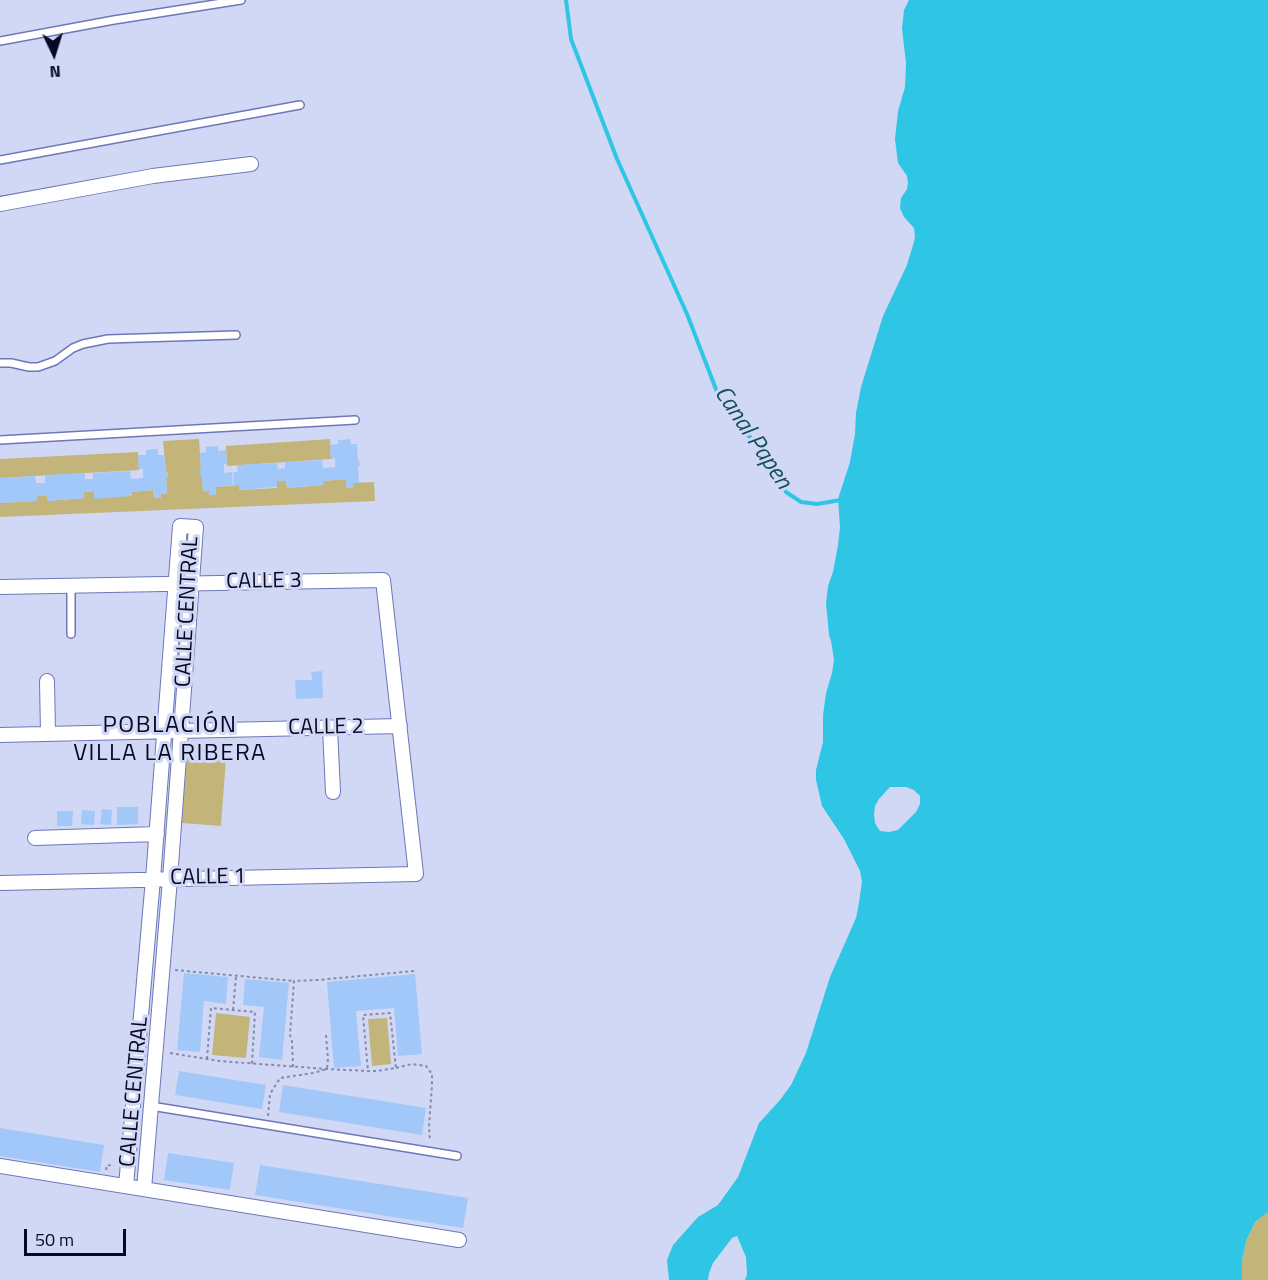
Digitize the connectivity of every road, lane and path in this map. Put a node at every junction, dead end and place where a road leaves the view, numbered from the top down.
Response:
1 (241, 0) edge
2 (0, 41) edge
3 (300, 105) dead end
4 (0, 160) edge
5 (250, 164) dead end
6 (0, 204) edge
7 (236, 335) dead end
8 (0, 363) edge
9 (355, 420) dead end
10 (0, 440) edge
11 (176, 583) junction
12 (192, 583) junction
13 (71, 586) junction
14 (0, 587) edge
15 (71, 634) dead end
16 (46, 681) dead end
17 (400, 726) junction
18 (330, 728) junction
19 (165, 731) junction
20 (180, 731) junction
21 (48, 734) junction
22 (0, 735) edge
23 (333, 792) dead end
24 (156, 834) junction
25 (35, 838) dead end
26 (153, 879) junction
27 (170, 879) junction
28 (0, 883) edge
29 (146, 960) junction
30 (163, 965) junction
31 (414, 971) dead end
32 (236, 976) junction
33 (294, 981) junction
34 (233, 1010) junction
35 (326, 1035) dead end
36 (156, 1051) junction
37 (207, 1059) junction
38 (252, 1064) junction
39 (294, 1067) junction
40 (396, 1068) junction
41 (327, 1069) junction
42 (368, 1071) junction
43 (134, 1103) junction
44 (151, 1106) junction
45 (268, 1125) junction
46 (431, 1152) junction
47 (457, 1156) dead end
48 (0, 1166) edge
49 (126, 1186) junction
50 (144, 1189) junction
51 (459, 1240) dead end

1 - 2 lane
3 - 4 lane
5 - 6 street
7 - 8 lane
9 - 10 lane
11 - 12 street, CALLE 3
11 - 12 street, CALLE CENTRAL
11 - 13 street, CALLE 3
11 - 19 street, CALLE CENTRAL
12 - 17 street, CALLE 3
12 - 20 street, CALLE CENTRAL
13 - 14 street, CALLE 3
13 - 15 lane
16 - 21 street
17 - 18 street, CALLE 2
17 - 27 street, CALLE 1
18 - 20 street, CALLE 2
18 - 23 street
19 - 20 street, CALLE 2
19 - 21 street, CALLE 2
19 - 24 street, CALLE CENTRAL
20 - 27 street, CALLE CENTRAL
21 - 22 street, CALLE 2
24 - 25 street
24 - 26 street, CALLE CENTRAL
26 - 27 street, CALLE 1
26 - 28 street, CALLE 1
26 - 29 street, CALLE CENTRAL
27 - 30 street, CALLE CENTRAL
29 - 30 street
29 - 43 street, CALLE CENTRAL
30 - 32 path
30 - 36 street, CALLE CENTRAL
31 - 33 path
32 - 33 path
32 - 34 path
33 - 39 path
34 - 37 path
34 - 38 path
35 - 41 path
36 - 37 path
36 - 44 street, CALLE CENTRAL
37 - 38 path
38 - 39 path
39 - 41 path
40 - 42 path
40 - 42 path
40 - 46 path
41 - 42 path
41 - 45 path
43 - 44 street
43 - 49 street, CALLE CENTRAL
44 - 45 lane
44 - 50 street, CALLE CENTRAL
45 - 46 lane
46 - 47 lane
48 - 49 street
49 - 50 street
50 - 51 street

